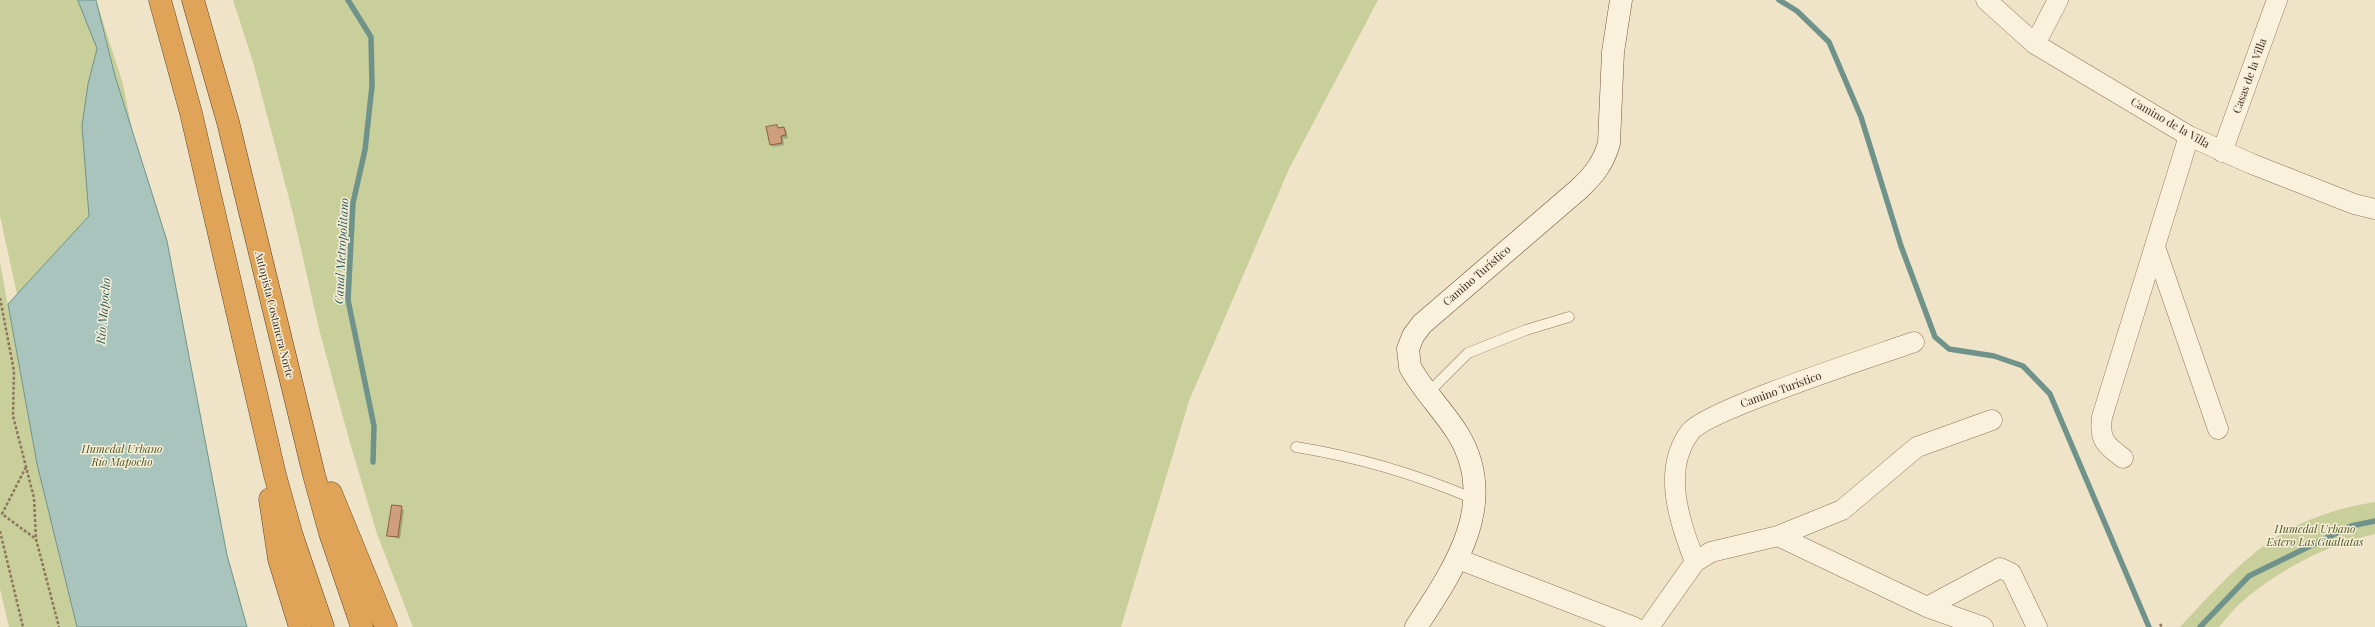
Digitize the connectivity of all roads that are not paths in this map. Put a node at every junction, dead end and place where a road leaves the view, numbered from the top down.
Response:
1 (160, 0) edge
2 (193, 0) edge
3 (1621, 0) edge
4 (1986, 0) edge
5 (2058, 0) edge
6 (2278, 0) edge
7 (2035, 44) junction
8 (2189, 136) junction
9 (2222, 152) junction
10 (2375, 209) edge
11 (2155, 248) junction
12 (1569, 317) dead end
13 (1914, 342) dead end
14 (1428, 393) junction
15 (297, 406) junction
16 (260, 412) junction
17 (1992, 420) dead end
18 (2218, 429) dead end
19 (1296, 447) dead end
20 (2123, 458) dead end
21 (1475, 499) junction
22 (1778, 536) junction
23 (1458, 559) junction
24 (1695, 562) junction
25 (1927, 607) junction
26 (300, 627) edge
27 (323, 627) edge
28 (362, 627) edge
29 (386, 627) edge
30 (1416, 627) edge
31 (1634, 627) edge
32 (1649, 627) edge
33 (1983, 627) edge
34 (2037, 627) edge

1 - 16 highway
2 - 15 highway, Autopista Costanera Norte
3 - 14 main road, Camino Turístico
4 - 7 street, Camino de la Villa
5 - 7 street
6 - 9 street, Casas de la Villa
7 - 8 street, Camino de la Villa
8 - 9 street, Camino de la Villa
8 - 11 street
9 - 10 street, Camino de la Villa
11 - 18 street
11 - 20 street
12 - 14 lane
13 - 24 street, Camino Turístico
14 - 21 main road, Camino Turístico
15 - 28 highway, Autopista Costanera Norte
15 - 29 highway
16 - 26 highway
16 - 27 highway
17 - 22 street
19 - 21 lane
21 - 23 main road, Camino Turístico
22 - 24 street
22 - 25 street
23 - 30 main road, Camino Turístico
23 - 31 street
24 - 32 street
25 - 33 street
25 - 34 street

